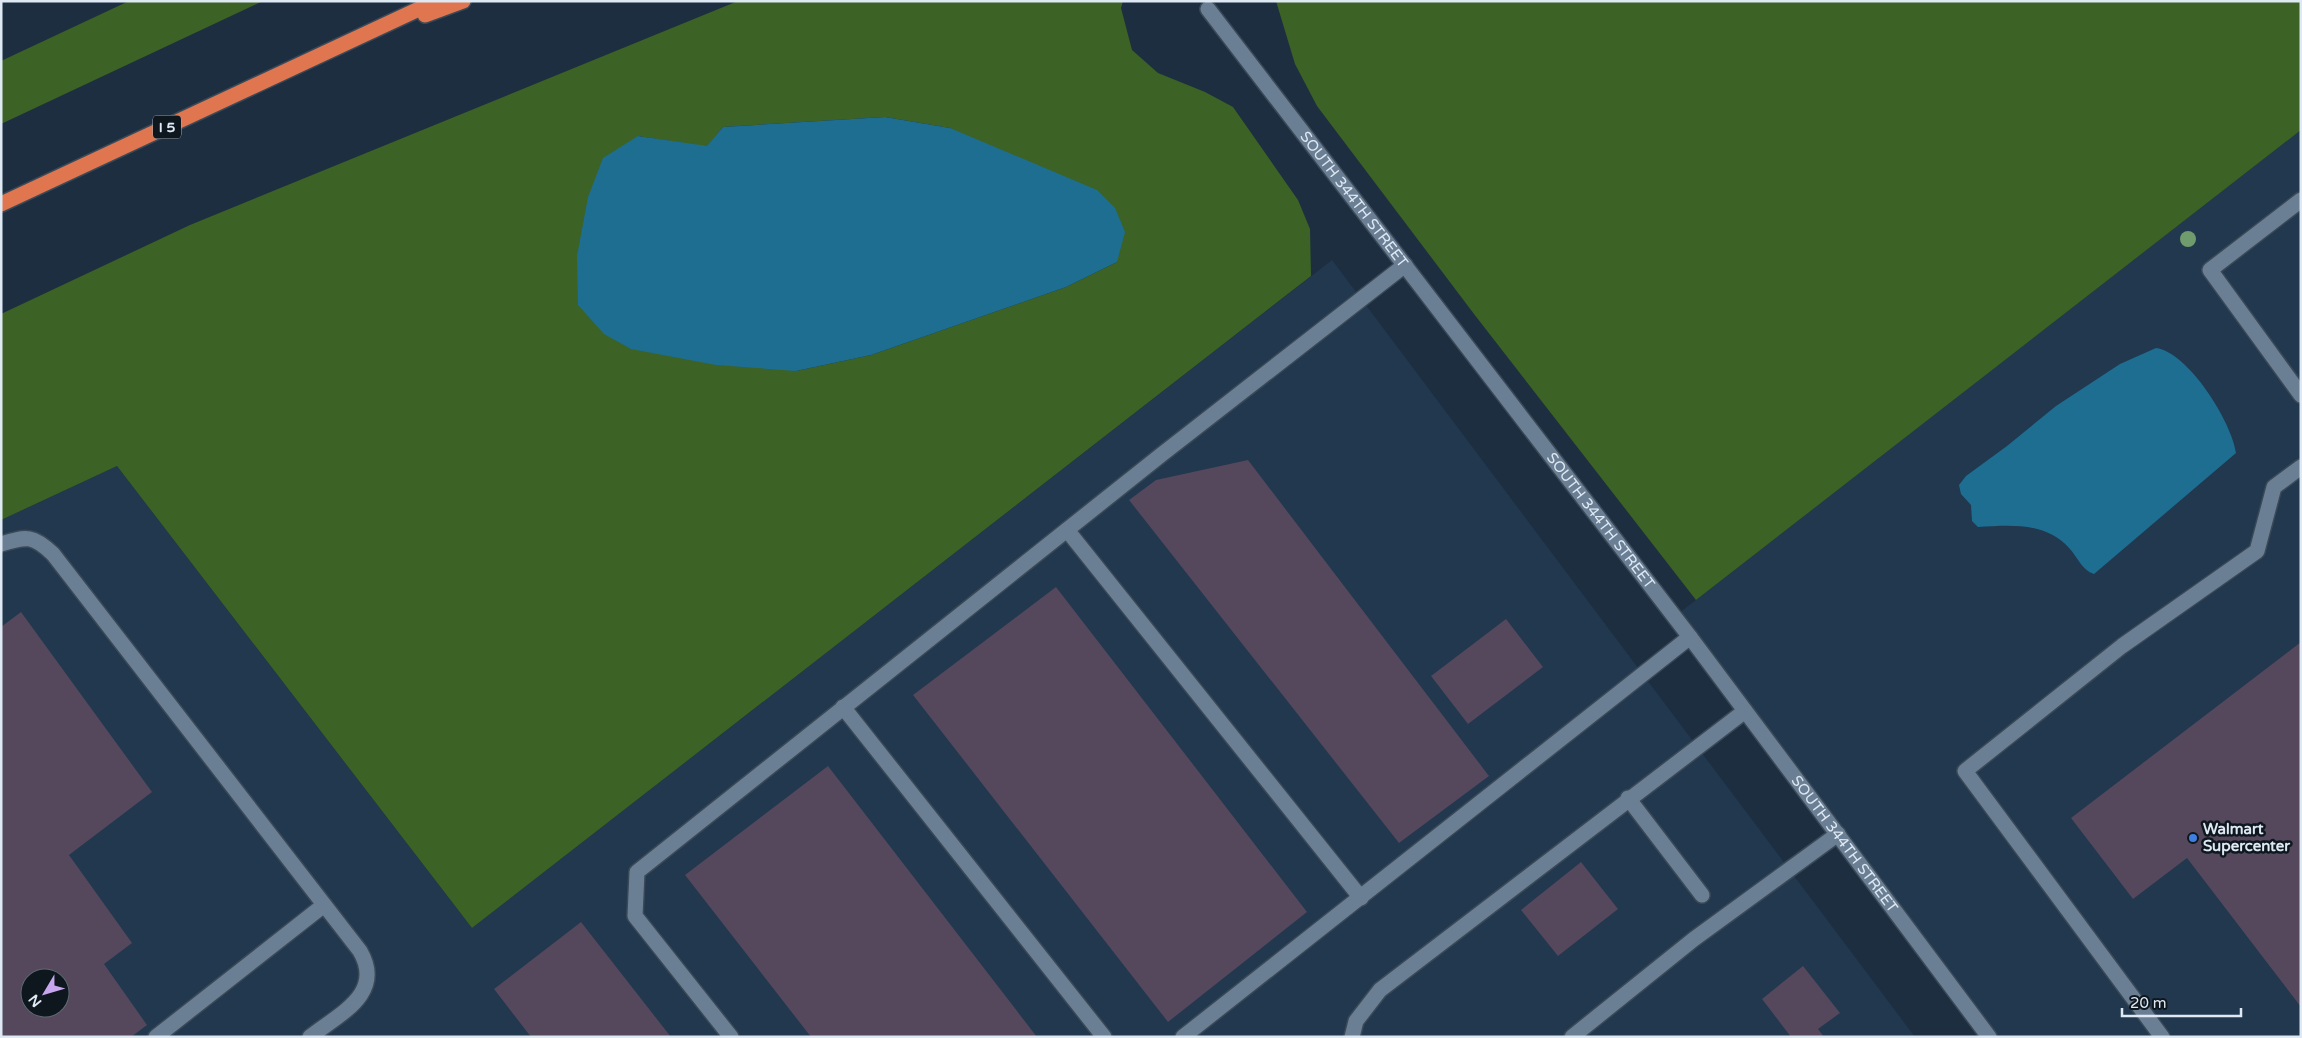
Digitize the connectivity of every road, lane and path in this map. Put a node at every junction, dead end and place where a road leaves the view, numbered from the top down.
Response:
1 (436, 1) edge
2 (463, 1) edge
3 (1208, 9) dead end
4 (332, 49) junction
5 (2301, 200) edge
6 (1, 204) edge
7 (1405, 265) junction
8 (2301, 395) edge
9 (2301, 467) edge
10 (1067, 530) junction
11 (1, 544) edge
12 (1690, 637) junction
13 (843, 708) junction
14 (1745, 711) junction
15 (1628, 798) junction
16 (1838, 834) junction
17 (1702, 895) dead end
18 (1361, 898) junction
19 (324, 905) junction
20 (156, 1037) edge
21 (310, 1037) edge
22 (731, 1037) edge
23 (1104, 1037) edge
24 (1184, 1037) edge
25 (1352, 1037) edge
26 (1572, 1037) edge
27 (1989, 1037) edge
28 (2162, 1037) edge

1 - 4 highway, I 5
2 - 4 highway
3 - 7 street, SOUTH 344TH STREET
4 - 6 highway, I 5
5 - 8 street
7 - 10 street
7 - 12 street, SOUTH 344TH STREET
9 - 28 street
10 - 13 street
10 - 18 street
11 - 19 street
12 - 14 street, SOUTH 344TH STREET
12 - 18 street
13 - 22 street
13 - 23 street
14 - 15 street
14 - 16 street, SOUTH 344TH STREET
15 - 17 street
15 - 25 street
16 - 26 street
16 - 27 street, SOUTH 344TH STREET
18 - 24 street
19 - 20 street
19 - 21 street

